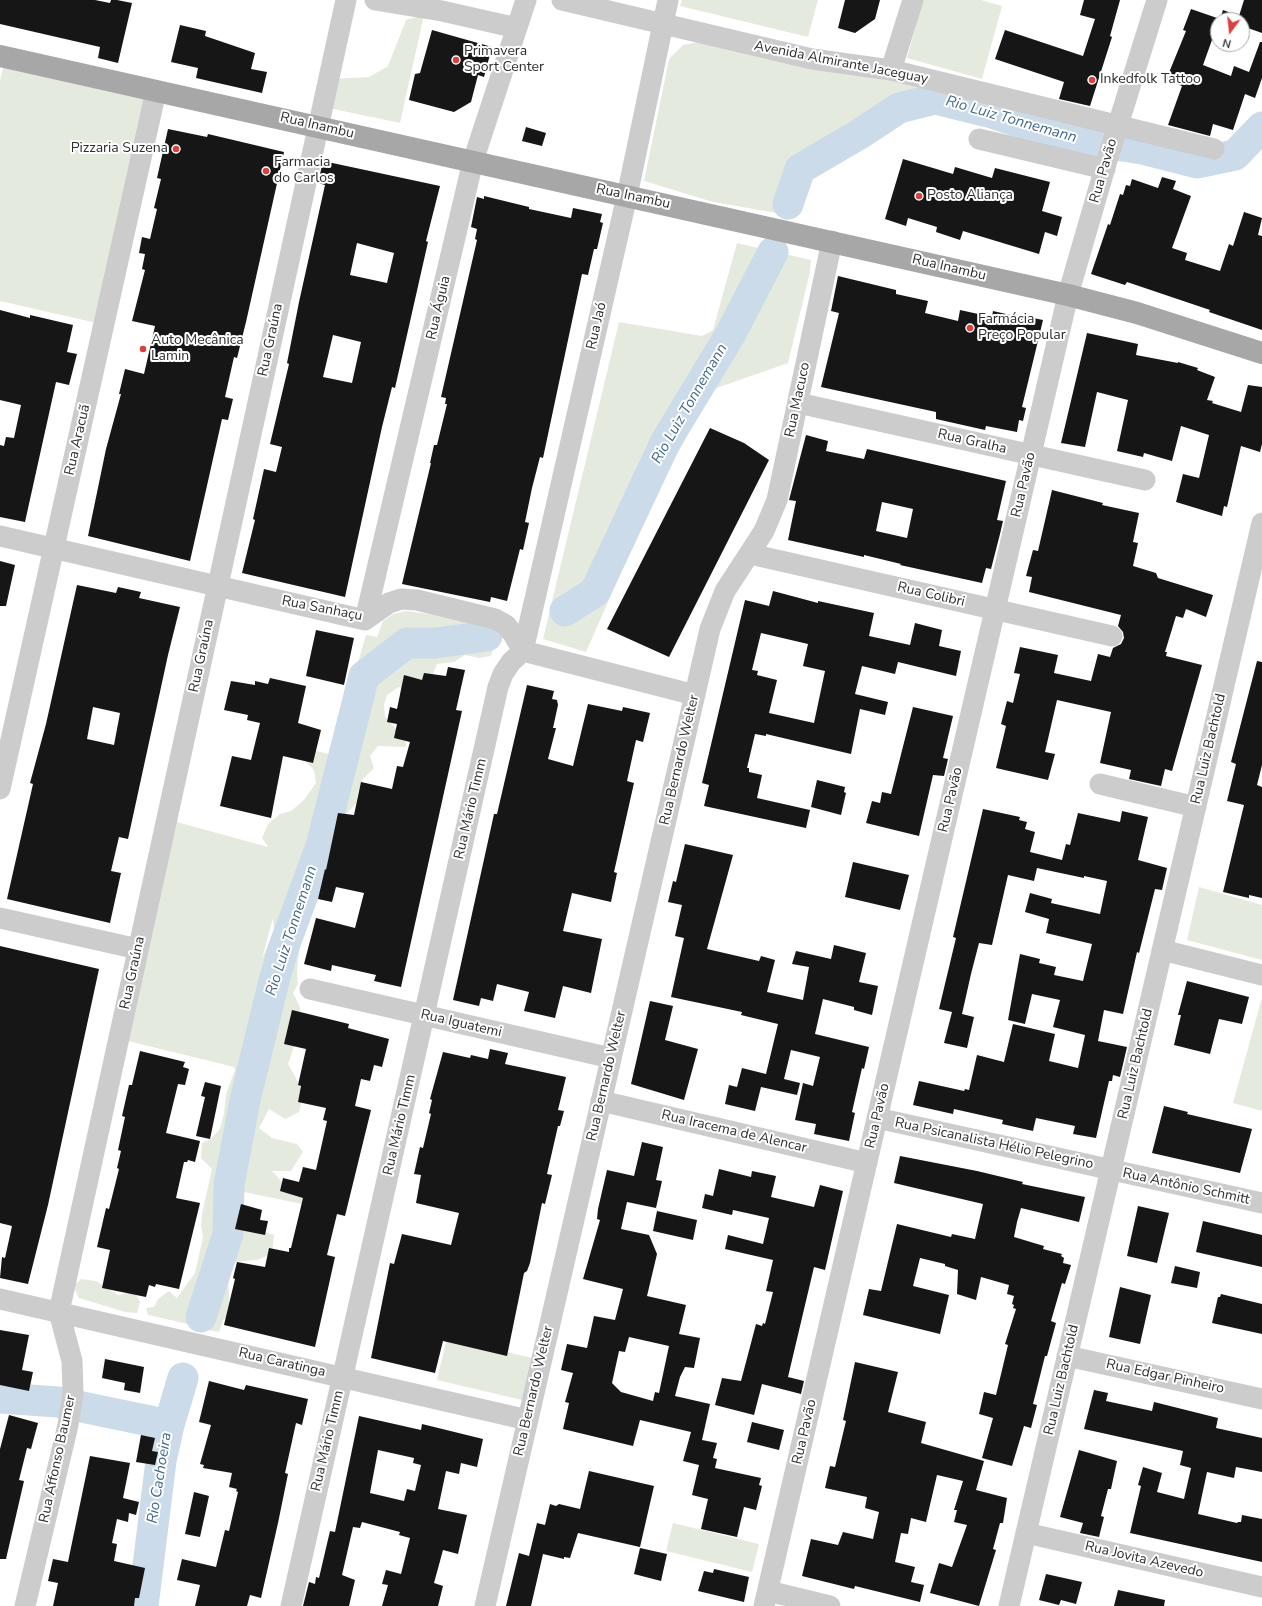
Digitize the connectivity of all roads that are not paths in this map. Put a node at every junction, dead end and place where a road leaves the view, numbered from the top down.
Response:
1 (346, 0) edge
2 (375, 0) edge
3 (526, 0) edge
4 (562, 0) edge
5 (668, 0) edge
6 (912, 0) edge
7 (1157, 0) edge
8 (663, 25) junction
9 (517, 28) junction
10 (0, 56) edge
11 (891, 70) junction
12 (156, 91) junction
13 (317, 127) junction
14 (1116, 130) junction
15 (979, 139) dead end
16 (1214, 149) dead end
17 (473, 161) junction
18 (1106, 163) junction
19 (627, 196) junction
20 (832, 241) junction
21 (1068, 295) junction
22 (1262, 353) edge
23 (798, 403) junction
24 (1031, 455) junction
25 (1146, 480) dead end
26 (1262, 523) edge
27 (0, 536) edge
28 (54, 549) junction
29 (750, 554) junction
30 (217, 586) junction
31 (996, 609) junction
32 (365, 620) junction
33 (1112, 636) dead end
34 (523, 651) junction
35 (695, 695) junction
36 (1100, 784) dead end
37 (0, 789) edge
38 (1196, 807) junction
39 (0, 918) edge
40 (138, 949) junction
41 (1162, 950) junction
42 (1262, 975) edge
43 (310, 989) dead end
44 (424, 1015) junction
45 (611, 1058) junction
46 (601, 1101) junction
47 (877, 1118) junction
48 (867, 1163) junction
49 (1111, 1170) junction
50 (1262, 1203) edge
51 (0, 1299) edge
52 (59, 1312) junction
53 (1067, 1356) junction
54 (342, 1377) junction
55 (1262, 1399) edge
56 (528, 1420) junction
57 (1026, 1533) junction
58 (1262, 1586) edge
59 (766, 1599) edge
60 (25, 1606) edge
61 (291, 1606) edge
62 (485, 1606) edge
63 (830, 1606) edge
64 (1009, 1606) edge

1 - 13 street, Rua Graúna
2 - 9 street
3 - 9 street, Rua Águia
4 - 8 street, Avenida Almirante Jaceguay
5 - 8 street, Rua Jaó
6 - 11 street
7 - 14 street, Rua Pavão
8 - 11 street, Avenida Almirante Jaceguay
8 - 19 street, Rua Jaó
9 - 17 street, Rua Águia
10 - 12 main road, Rua Inambu
11 - 14 street, Avenida Almirante Jaceguay
12 - 13 main road, Rua Inambu
12 - 28 street, Rua Aracuã
13 - 17 main road, Rua Inambu
13 - 30 street, Rua Graúna
14 - 16 street, Avenida Almirante Jaceguay
14 - 18 street, Rua Pavão
15 - 18 street
17 - 19 main road, Rua Inambu
17 - 32 street, Rua Águia
18 - 21 street, Rua Pavão
19 - 20 main road, Rua Inambu
19 - 34 street, Rua Jaó
20 - 21 main road, Rua Inambu
20 - 23 street, Rua Macuco
21 - 22 main road, Rua Inambu
21 - 24 street, Rua Pavão
23 - 24 street, Rua Gralha
23 - 29 street, Rua Macuco
24 - 25 street, Rua Gralha
24 - 31 street, Rua Pavão
26 - 38 street, Rua Luiz Bachtold
27 - 28 street, Rua Sanhaçu
28 - 30 street, Rua Sanhaçu
28 - 37 street, Rua Aracuã
29 - 31 street, Rua Colibri
29 - 35 street, Rua Bernardo Welter
30 - 32 street, Rua Sanhaçu
30 - 40 street, Rua Graúna
31 - 33 street, Rua Colibri
31 - 47 street, Rua Pavão
32 - 34 street, Rua Sanhaçu
34 - 35 street
34 - 44 street, Rua Mário Timm
35 - 45 street, Rua Bernardo Welter
36 - 38 street
38 - 41 street, Rua Luiz Bachtold
39 - 40 street
40 - 52 street, Rua Graúna
41 - 42 street
41 - 49 street, Rua Luiz Bachtold
43 - 44 street, Rua Iguatemi
44 - 45 street, Rua Iguatemi
44 - 54 street, Rua Mário Timm
45 - 46 street, Rua Bernardo Welter
46 - 48 street, Rua Iracema de Alencar
46 - 56 street, Rua Bernardo Welter
47 - 48 street, Rua Pavão
47 - 49 street, Rua Psicanalista Hélio Pelegrino
48 - 59 street, Rua Pavão
49 - 50 street, Rua Antônio Schmitt
49 - 53 street, Rua Luiz Bachtold
51 - 52 street, Rua Caratinga
52 - 54 street, Rua Caratinga
52 - 60 street, Rua Affonso Baumer
53 - 55 street, Rua Edgar Pinheiro
53 - 57 street, Rua Luiz Bachtold
54 - 56 street, Rua Caratinga
54 - 61 street, Rua Mário Timm
56 - 62 street, Rua Bernardo Welter
57 - 58 street, Rua Jovita Azevedo
57 - 64 street, Rua Luiz Bachtold
59 - 63 street

